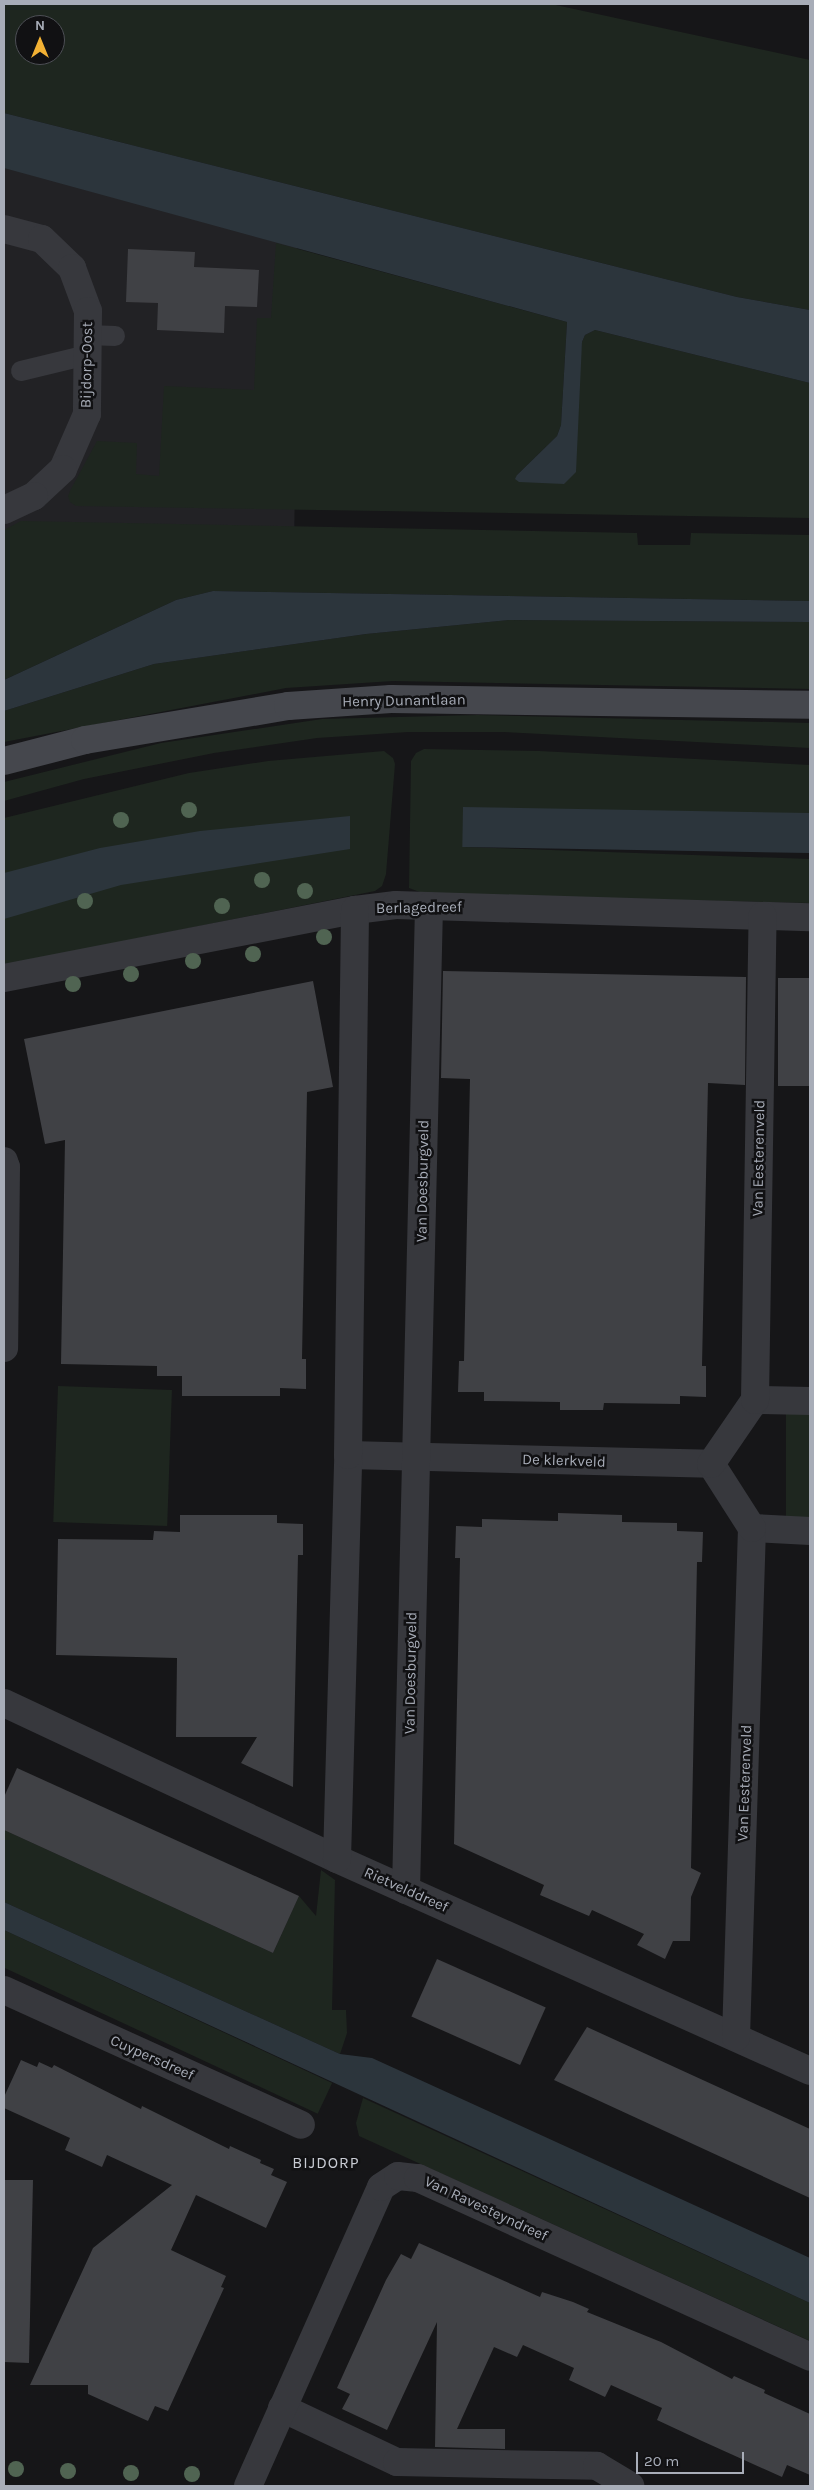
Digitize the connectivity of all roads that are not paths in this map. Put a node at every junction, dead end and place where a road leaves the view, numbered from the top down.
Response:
1 (4, 229) edge
2 (115, 336) dead end
3 (88, 345) junction
4 (21, 371) dead end
5 (4, 510) edge
6 (810, 705) edge
7 (4, 762) edge
8 (429, 906) junction
9 (356, 910) junction
10 (763, 916) junction
11 (810, 918) edge
12 (4, 978) edge
13 (4, 1161) edge
14 (4, 1348) edge
15 (755, 1400) junction
16 (810, 1401) edge
17 (348, 1455) junction
18 (417, 1457) junction
19 (711, 1464) junction
20 (752, 1528) junction
21 (810, 1531) edge
22 (4, 1703) edge
23 (337, 1859) junction
24 (406, 1890) junction
25 (4, 1990) edge
26 (736, 2037) junction
27 (810, 2071) edge
28 (301, 2125) dead end
29 (810, 2357) edge
30 (282, 2408) junction
31 (248, 2486) edge
32 (630, 2486) edge

1 - 3 street, Bijdorp-Oost
2 - 3 lane
3 - 4 lane
3 - 5 street, Bijdorp-Oost
6 - 7 main road, Henry Dunantlaan
8 - 9 street, Berlagedreef
8 - 10 street, Berlagedreef
8 - 18 street, Van Doesburgveld
9 - 12 street, Berlagedreef
9 - 17 street
10 - 11 street, Berlagedreef
10 - 15 street, Van Eesterenveld
13 - 14 street
15 - 16 street
15 - 19 street
17 - 18 street
17 - 23 street
18 - 19 street, De klerkveld
18 - 24 street, Van Doesburgveld
19 - 20 street
20 - 21 street
20 - 26 street, Van Eesterenveld
22 - 23 street, Rietvelddreef
23 - 24 street, Rietvelddreef
24 - 26 street, Rietvelddreef
25 - 28 street, Cuypersdreef
26 - 27 street, Rietvelddreef
29 - 30 street, Van Ravesteyndreef
30 - 31 street, Van Ravesteyndreef
30 - 32 street

